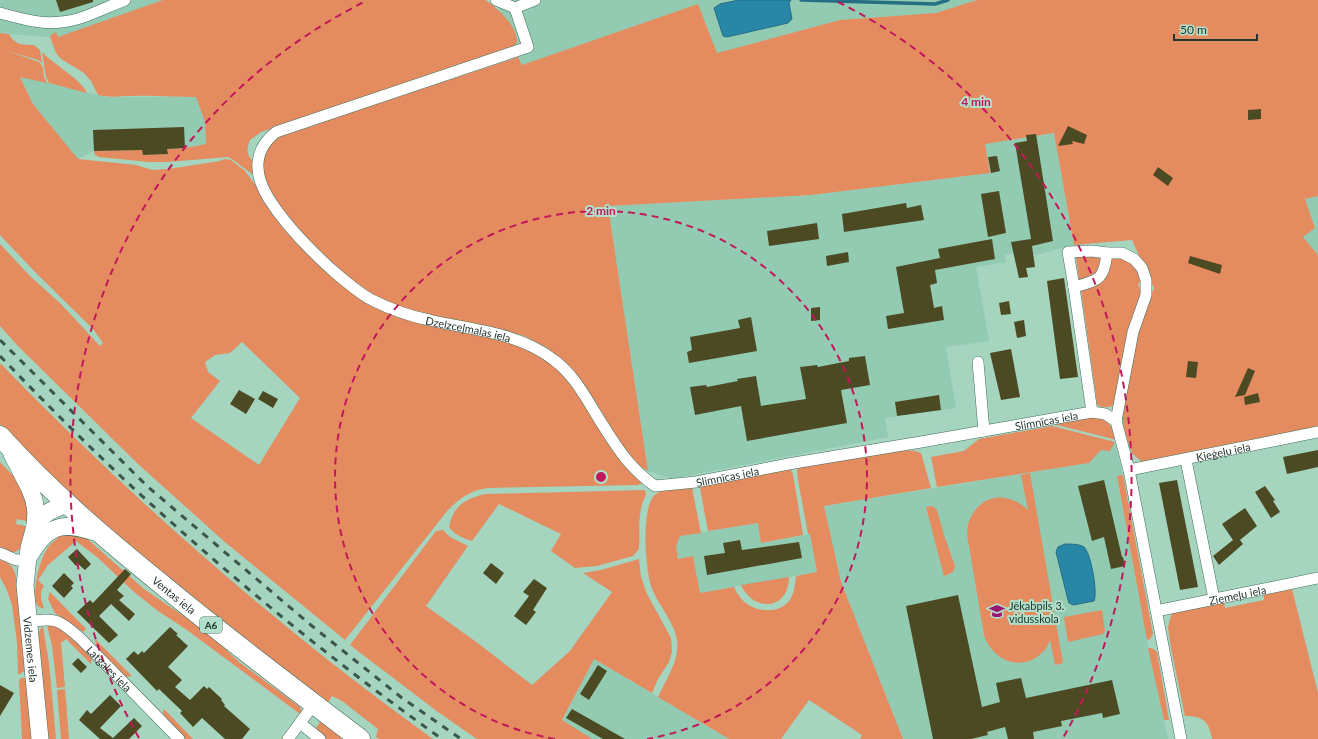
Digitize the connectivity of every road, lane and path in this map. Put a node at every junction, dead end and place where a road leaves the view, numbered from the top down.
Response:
1 (125, 0) edge
2 (496, 0) edge
3 (535, 0) edge
4 (515, 8) junction
5 (0, 13) edge
6 (1108, 253) junction
7 (1074, 287) junction
8 (978, 362) dead end
9 (1092, 412) junction
10 (1116, 421) junction
11 (984, 431) junction
12 (1318, 432) edge
13 (3, 440) edge
14 (1186, 460) junction
15 (1128, 470) junction
16 (655, 486) joint
17 (67, 504) junction
18 (35, 526) junction
19 (52, 529) junction
20 (101, 534) junction
21 (0, 553) edge
22 (27, 560) junction
23 (1318, 578) edge
24 (1214, 599) junction
25 (1156, 611) junction
26 (28, 622) junction
27 (314, 704) junction
28 (300, 723) junction
29 (40, 739) edge
30 (179, 739) edge
31 (288, 739) edge
32 (320, 739) edge
33 (360, 739) edge
34 (1181, 739) edge

1 - 5 street
2 - 4 street
3 - 4 street
4 - 16 street, Dzelzceļmalas iela
6 - 7 street
6 - 7 street
6 - 10 street
7 - 9 street
8 - 11 street
9 - 10 street, Slimnīcas iela
9 - 11 street, Slimnīcas iela
10 - 15 street
11 - 16 street, Slimnīcas iela
12 - 14 street, Ķieģeļu iela
13 - 17 highway, Ventas iela / A6
13 - 18 main road
14 - 15 street, Ķieģeļu iela
14 - 24 street
15 - 25 street
17 - 18 main road
17 - 19 main road
17 - 20 highway, Ventas iela / A6
18 - 22 main road, Vidzemes iela
19 - 20 main road
19 - 22 main road
20 - 27 highway, Ventas iela / A6
21 - 22 street
22 - 26 main road, Vidzemes iela
23 - 24 street, Ziemeļu iela
24 - 25 street, Ziemeļu iela
25 - 34 street
26 - 29 main road, Vidzemes iela
26 - 30 street, Latgales iela
27 - 28 street
27 - 33 highway, Ventas iela / A6
28 - 31 street
28 - 32 street

